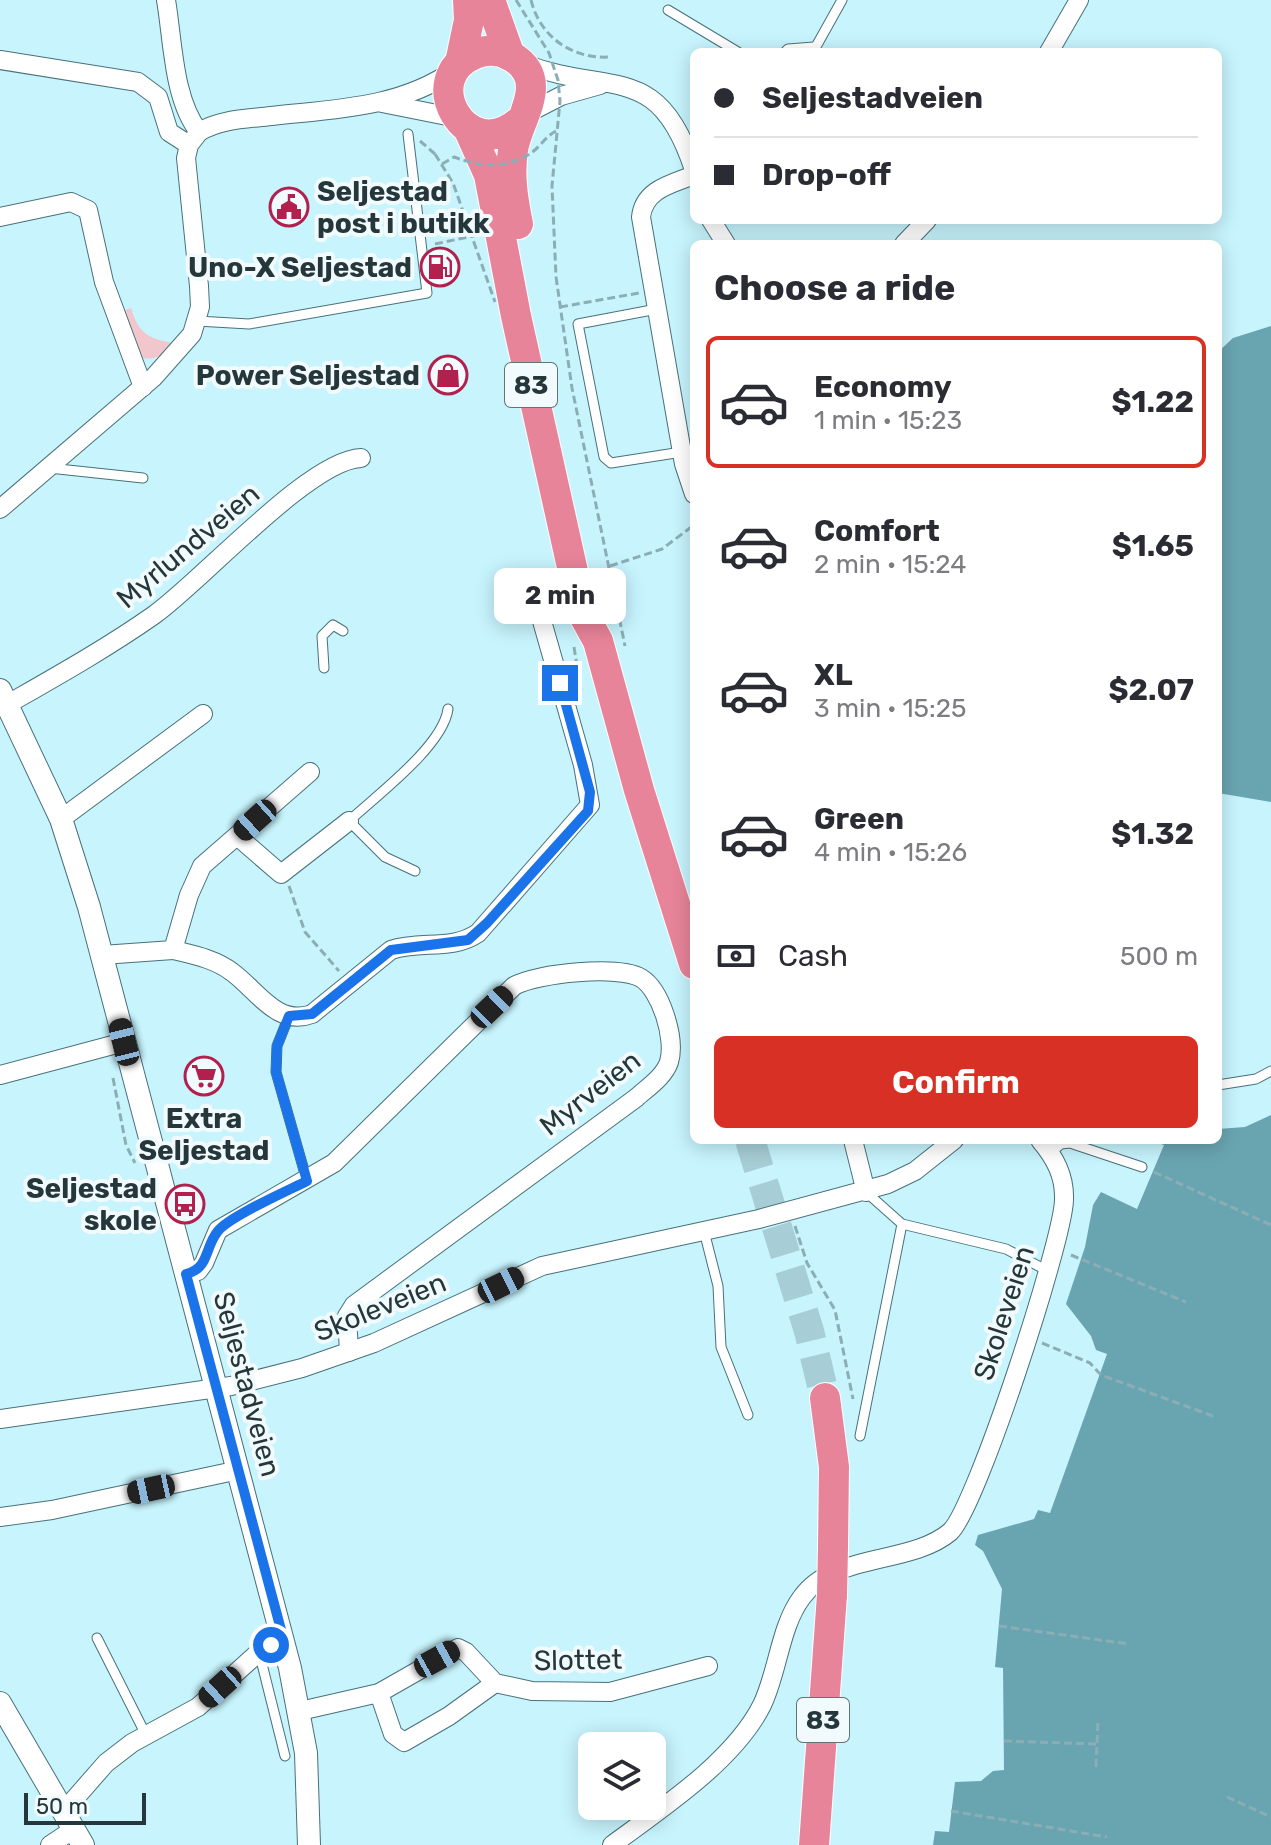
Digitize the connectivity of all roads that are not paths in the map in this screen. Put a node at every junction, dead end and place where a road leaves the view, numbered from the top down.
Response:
1 (166, 0) edge
2 (468, 0) edge
3 (490, 0) edge
4 (842, 0) edge
5 (1079, 0) edge
6 (668, 10) dead end
7 (731, 48) edge
8 (815, 48) edge
9 (1051, 48) edge
10 (514, 59) junction
11 (0, 60) edge
12 (458, 66) junction
13 (603, 85) junction
14 (382, 103) junction
15 (523, 118) junction
16 (462, 123) junction
17 (408, 134) dead end
18 (194, 138) junction
19 (690, 161) edge
20 (690, 174) edge
21 (0, 217) edge
22 (923, 224) edge
23 (908, 240) edge
24 (657, 309) junction
25 (197, 321) junction
26 (143, 387) junction
27 (682, 452) junction
28 (361, 458) dead end
29 (49, 468) junction
30 (143, 478) dead end
31 (690, 480) edge
32 (0, 509) edge
33 (536, 600) dead end
34 (343, 631) dead end
35 (586, 641) junction
36 (324, 668) dead end
37 (4, 697) edge
38 (448, 709) dead end
39 (203, 714) dead end
40 (310, 772) dead end
41 (61, 819) junction
42 (349, 821) junction
43 (237, 836) junction
44 (415, 871) dead end
45 (173, 950) junction
46 (690, 951) edge
47 (102, 955) junction
48 (289, 1016) junction
49 (124, 1042) junction
50 (1271, 1071) edge
51 (0, 1075) edge
52 (1222, 1084) edge
53 (854, 1144) edge
54 (949, 1144) edge
55 (1073, 1144) edge
56 (1045, 1146) edge
57 (1142, 1167) dead end
58 (307, 1181) junction
59 (866, 1192) junction
60 (902, 1224) junction
61 (704, 1231) junction
62 (1048, 1271) junction
63 (186, 1274) junction
64 (349, 1352) junction
65 (216, 1386) junction
66 (825, 1398) tunnel mouth
67 (748, 1415) dead end
68 (0, 1419) edge
69 (860, 1436) road end
70 (239, 1470) junction
71 (0, 1517) edge
72 (841, 1558) junction
73 (97, 1638) dead end
74 (284, 1641) junction
75 (259, 1652) junction
76 (708, 1666) dead end
77 (495, 1683) junction
78 (379, 1693) junction
79 (0, 1703) edge
80 (300, 1711) junction
81 (146, 1735) junction
82 (285, 1756) dead end
83 (74, 1828) edge
84 (50, 1845) edge
85 (309, 1845) edge
86 (612, 1845) edge
87 (814, 1845) edge

1 - 18 street
2 - 12 highway, 83
3 - 10 highway, 83
4 - 8 lane
5 - 9 street
6 - 7 lane
10 - 12 highway
10 - 13 street
10 - 15 highway, 83
11 - 18 street
12 - 14 street
12 - 16 highway, 83
13 - 15 street
13 - 19 street
14 - 16 street
14 - 18 street
15 - 16 highway
15 - 35 highway, 83
16 - 35 highway, 83
17 - 25 lane
18 - 25 street
20 - 24 street
21 - 26 street
22 - 23 street
24 - 27 street
24 - 27 lane
25 - 26 street
26 - 29 street
27 - 31 street
28 - 37 street, Myrlundveien
29 - 30 lane
29 - 32 street
33 - 48 street
34 - 36 lane
35 - 46 highway, 83
37 - 41 street, Seljestadveien
38 - 42 lane
39 - 41 street
40 - 43 street
41 - 47 street, Seljestadveien
42 - 43 street
42 - 44 lane
43 - 45 street
45 - 47 street
45 - 48 street
47 - 49 street, Seljestadveien
48 - 58 lane
49 - 51 street
49 - 63 street, Seljestadveien
50 - 52 lane
53 - 59 street
54 - 59 street, Skoleveien
55 - 57 lane
56 - 62 street, Skoleveien
58 - 63 street, Myrveien
58 - 64 street, Myrveien
59 - 60 lane
59 - 61 street, Skoleveien
60 - 62 lane
60 - 69 lane
61 - 64 street, Skoleveien
61 - 67 lane
62 - 72 street, Skoleveien
63 - 65 street, Seljestadveien
64 - 65 street, Skoleveien
65 - 68 street, Skoleveien
65 - 70 street, Seljestadveien
66 - 72 highway, 83
70 - 71 street
70 - 74 street, Seljestadveien
72 - 86 street, Skoleveien
72 - 87 highway, 83, bridge
73 - 81 lane
74 - 75 street
74 - 80 street, Seljestadveien
75 - 81 street
75 - 82 lane
76 - 77 street, Slottet
77 - 78 street, Slottet
77 - 78 street, Slottet
78 - 80 street, Slottet
79 - 83 street
80 - 85 street, Seljestadveien
81 - 83 street
83 - 84 street

